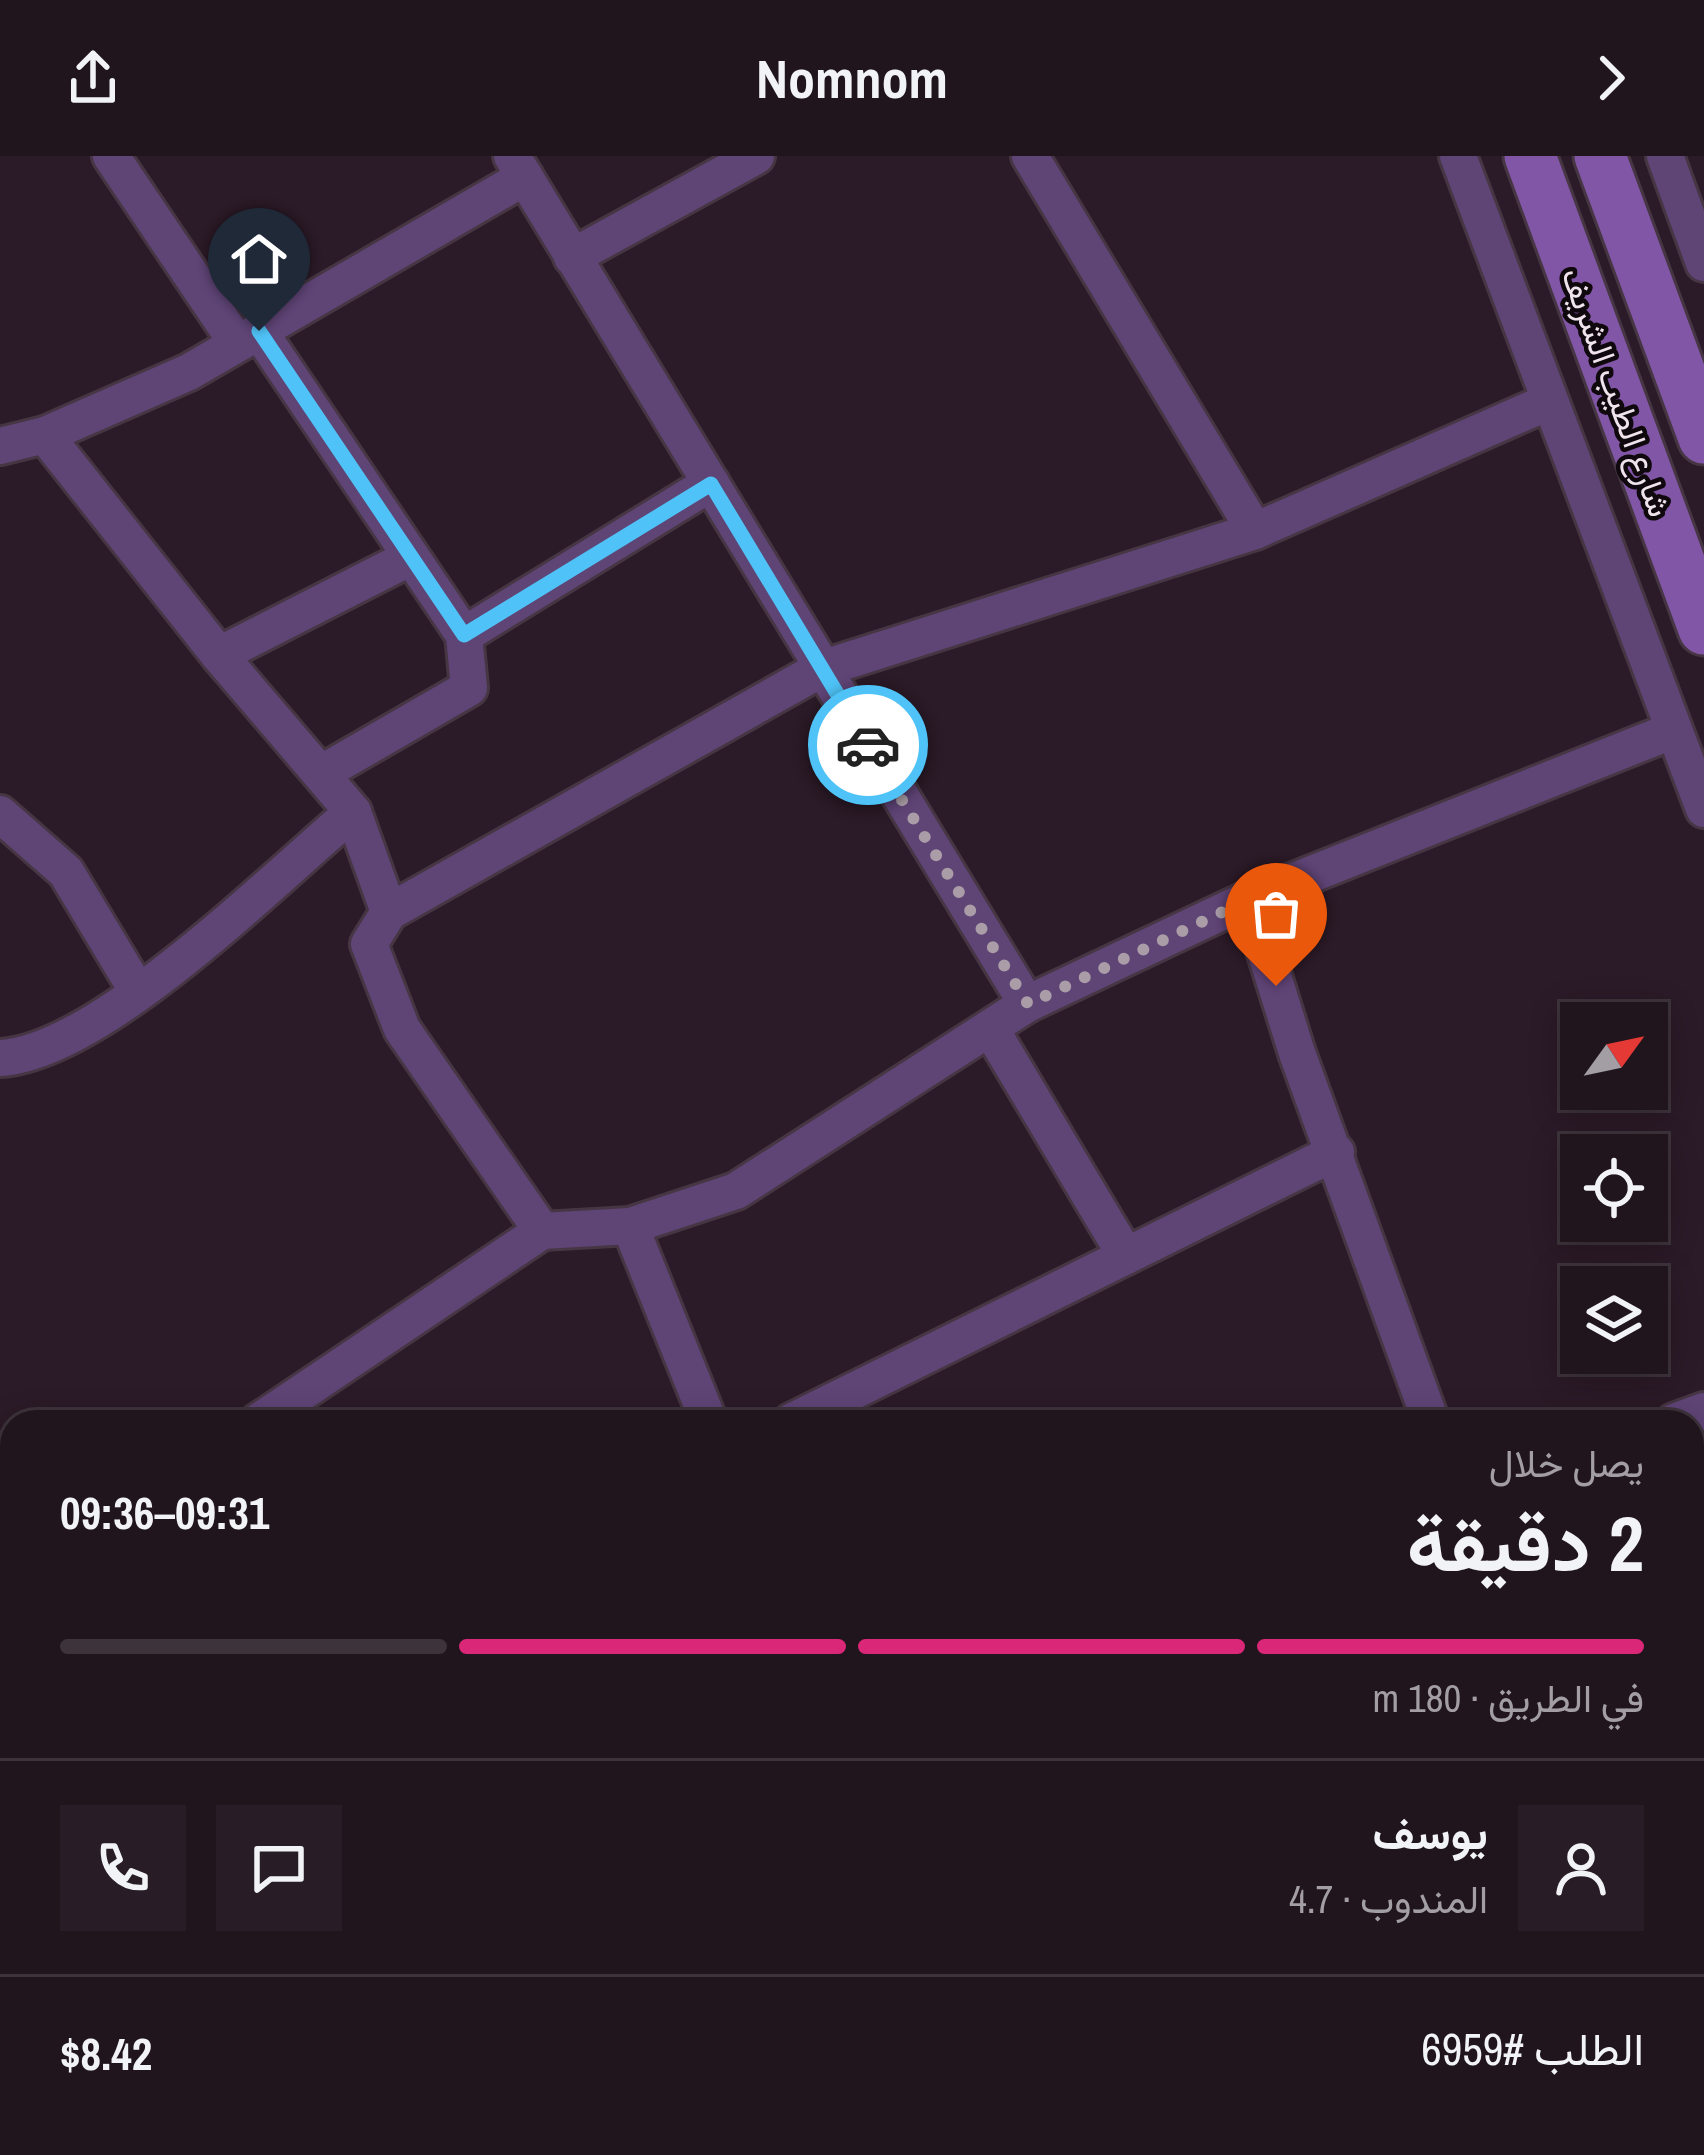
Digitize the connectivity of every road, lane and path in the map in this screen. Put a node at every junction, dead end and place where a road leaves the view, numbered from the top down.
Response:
1 (111, 156) edge
2 (756, 156) edge
3 (1030, 156) edge
4 (1458, 156) edge
5 (1530, 156) edge
6 (1600, 156) edge
7 (1665, 156) edge
8 (519, 167) edge
9 (572, 257) junction
10 (1704, 263) edge
11 (248, 337) junction
12 (1548, 402) junction
13 (45, 435) junction
14 (1704, 438) edge
15 (0, 446) edge
16 (711, 484) junction
17 (1255, 531) junction
18 (411, 557) junction
19 (1704, 629) edge
20 (464, 635) junction
21 (219, 655) junction
22 (821, 669) junction
23 (1674, 730) junction
24 (322, 773) junction
25 (1704, 808) edge
26 (353, 812) junction
27 (0, 814) edge
28 (1250, 899) junction
29 (389, 912) junction
30 (138, 992) junction
31 (1028, 1004) junction
32 (990, 1028) junction
33 (0, 1058) edge
34 (1336, 1153) junction
35 (630, 1226) junction
36 (542, 1231) junction
37 (1126, 1256) junction
38 (276, 1410) edge
39 (704, 1410) edge
40 (815, 1410) edge
41 (1427, 1410) edge

1 - 11 street
2 - 9 street
3 - 17 street
4 - 12 street
5 - 19 main road, شارع الطيب الشريف
6 - 14 main road, شارع الطيب الشريف
7 - 10 street
8 - 9 street
8 - 11 street
9 - 16 street
11 - 13 street
11 - 18 street
12 - 17 street
12 - 23 street
13 - 15 street
13 - 21 street
16 - 20 street
16 - 22 street
17 - 22 street
18 - 20 street
18 - 21 street
20 - 24 street
21 - 24 street
22 - 29 street
22 - 31 street
23 - 25 street
23 - 28 street
24 - 26 street
26 - 29 street
26 - 30 street
27 - 30 street
28 - 31 street
28 - 34 street
29 - 36 street
30 - 33 street
31 - 32 street
32 - 35 street
32 - 37 street
34 - 37 street
34 - 41 street
35 - 36 street
35 - 39 street
36 - 38 street
37 - 40 street

